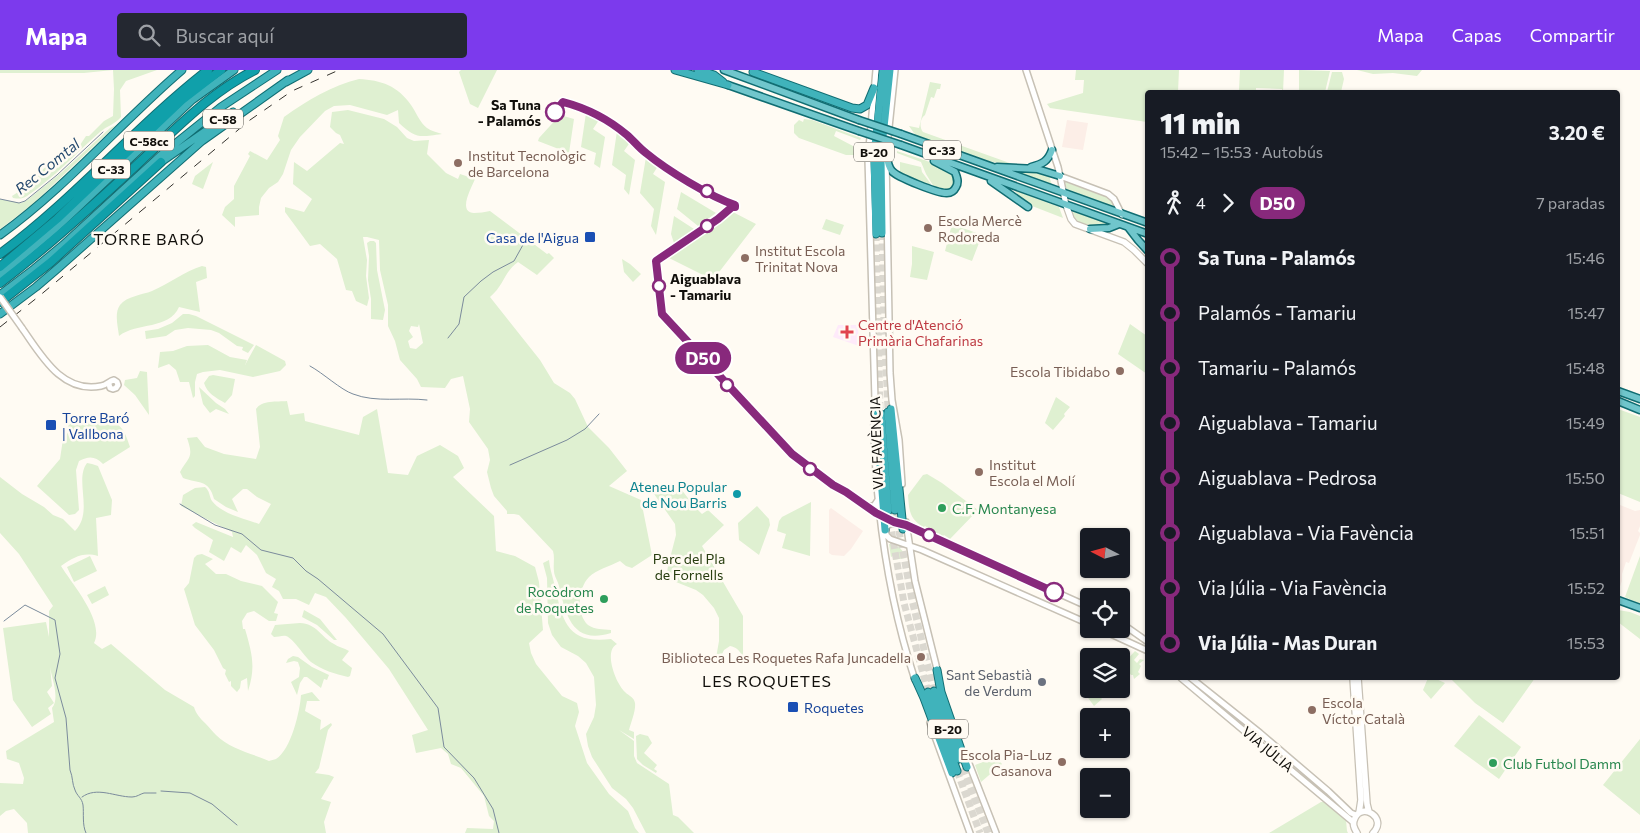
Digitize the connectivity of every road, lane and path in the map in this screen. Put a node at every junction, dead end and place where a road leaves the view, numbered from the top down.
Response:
1 (182, 70) edge
2 (201, 70) edge
3 (208, 70) edge
4 (214, 70) edge
5 (221, 70) edge
6 (234, 70) edge
7 (255, 70) edge
8 (277, 70) edge
9 (308, 70) edge
10 (675, 70) edge
11 (698, 70) edge
12 (724, 70) edge
13 (876, 70) edge
14 (882, 70) edge
15 (890, 70) edge
16 (896, 70) edge
17 (1026, 70) edge
18 (754, 72) dead end
19 (288, 80) junction
20 (728, 85) junction
21 (874, 88) junction
22 (168, 103) junction
23 (126, 114) dead end
24 (123, 125) junction
25 (160, 144) junction
26 (170, 148) junction
27 (908, 148) junction
28 (1052, 150) junction
29 (886, 153) junction
30 (162, 162) junction
31 (983, 165) junction
32 (1020, 169) junction
33 (982, 174) junction
34 (1063, 177) junction
35 (1064, 193) junction
36 (1066, 205) junction
37 (1028, 208) dead end
38 (1122, 215) junction
39 (68, 217) junction
40 (1145, 222) edge
41 (1119, 224) junction
42 (1129, 227) junction
43 (1090, 229) junction
44 (1145, 233) edge
45 (0, 235) edge
46 (0, 247) edge
47 (1145, 247) edge
48 (0, 254) edge
49 (1145, 261) edge
50 (0, 267) edge
51 (0, 275) edge
52 (0, 283) edge
53 (0, 296) edge
54 (0, 302) edge
55 (0, 314) edge
56 (108, 384) dead end
57 (1620, 392) edge
58 (1640, 399) edge
59 (1620, 402) edge
60 (884, 409) junction
61 (1640, 410) edge
62 (878, 497) junction
63 (865, 506) dead end
64 (892, 510) tunnel mouth
65 (903, 526) junction
66 (885, 530) junction
67 (896, 540) junction
68 (909, 543) junction
69 (920, 549) junction
70 (911, 559) junction
71 (1620, 601) edge
72 (1080, 603) edge
73 (1640, 608) edge
74 (1080, 620) edge
75 (1130, 629) edge
76 (1120, 638) edge
77 (1145, 640) edge
78 (1145, 650) edge
79 (937, 670) junction
80 (914, 678) junction
81 (1183, 680) edge
82 (1193, 680) edge
83 (1353, 680) edge
84 (1358, 680) edge
85 (931, 691) tunnel mouth
86 (960, 770) junction
87 (1328, 791) junction
88 (1324, 797) junction
89 (1369, 812) junction
90 (1358, 814) junction
91 (1354, 822) junction
92 (1356, 832) edge
93 (1375, 832) edge
94 (970, 833) edge
95 (996, 833) edge

1 - 24 highway
2 - 46 highway, C-33
3 - 22 highway
4 - 22 highway
5 - 50 highway, C-33
6 - 39 highway, C-58cc
7 - 25 highway, C-33
8 - 26 highway
9 - 19 highway
10 - 20 highway
11 - 20 highway
12 - 31 main road, C-33, bridge
13 - 21 street, VIA FAVÈNCIA
14 - 15 highway, B-20
16 - 29 street, VIA FAVÈNCIA
17 - 28 street
18 - 21 highway
19 - 30 highway, C-58
19 - 55 highway
20 - 27 main road, bridge
21 - 62 street, VIA FAVÈNCIA
22 - 48 highway
23 - 24 highway
24 - 45 highway
25 - 39 highway
25 - 52 highway, C-33
26 - 30 highway
26 - 53 highway
27 - 29 main road
27 - 33 main road
28 - 32 main road
28 - 34 street
29 - 65 street, VIA FAVÈNCIA
30 - 54 highway, C-58
31 - 32 main road
31 - 35 main road, C-33
32 - 34 main road
33 - 36 main road
33 - 37 main road
34 - 35 street
34 - 38 street
35 - 36 street
35 - 38 main road
36 - 41 main road
36 - 43 main road
38 - 40 main road
38 - 42 main road
39 - 51 highway, C-58cc
41 - 42 main road
41 - 43 main road
42 - 44 main road
42 - 47 main road
43 - 49 main road
53 - 56 street, bridge
57 - 58 main road
59 - 61 main road
60 - 64 highway
60 - 65 highway
60 - 66 highway
62 - 63 street
62 - 80 street, VIA FAVÈNCIA
65 - 66 street
65 - 67 street
65 - 68 street, VIA FAVÈNCIA
65 - 72 street
66 - 67 street
67 - 68 street
68 - 69 street
68 - 70 street, VIA FAVÈNCIA
69 - 70 street
69 - 74 street
70 - 79 street, VIA FAVÈNCIA
71 - 73 main road
75 - 77 street
76 - 78 street
79 - 86 highway
79 - 95 street, VIA FAVÈNCIA
80 - 86 highway
80 - 94 street, VIA FAVÈNCIA
81 - 88 street, VIA JÚLIA
82 - 87 street, VIA JÚLIA
83 - 90 main road
84 - 89 main road
85 - 86 highway, B-20
87 - 88 street
87 - 90 street, VIA JÚLIA
88 - 91 street, VIA JÚLIA
89 - 90 main road
89 - 93 main road
90 - 91 main road
91 - 92 main road

